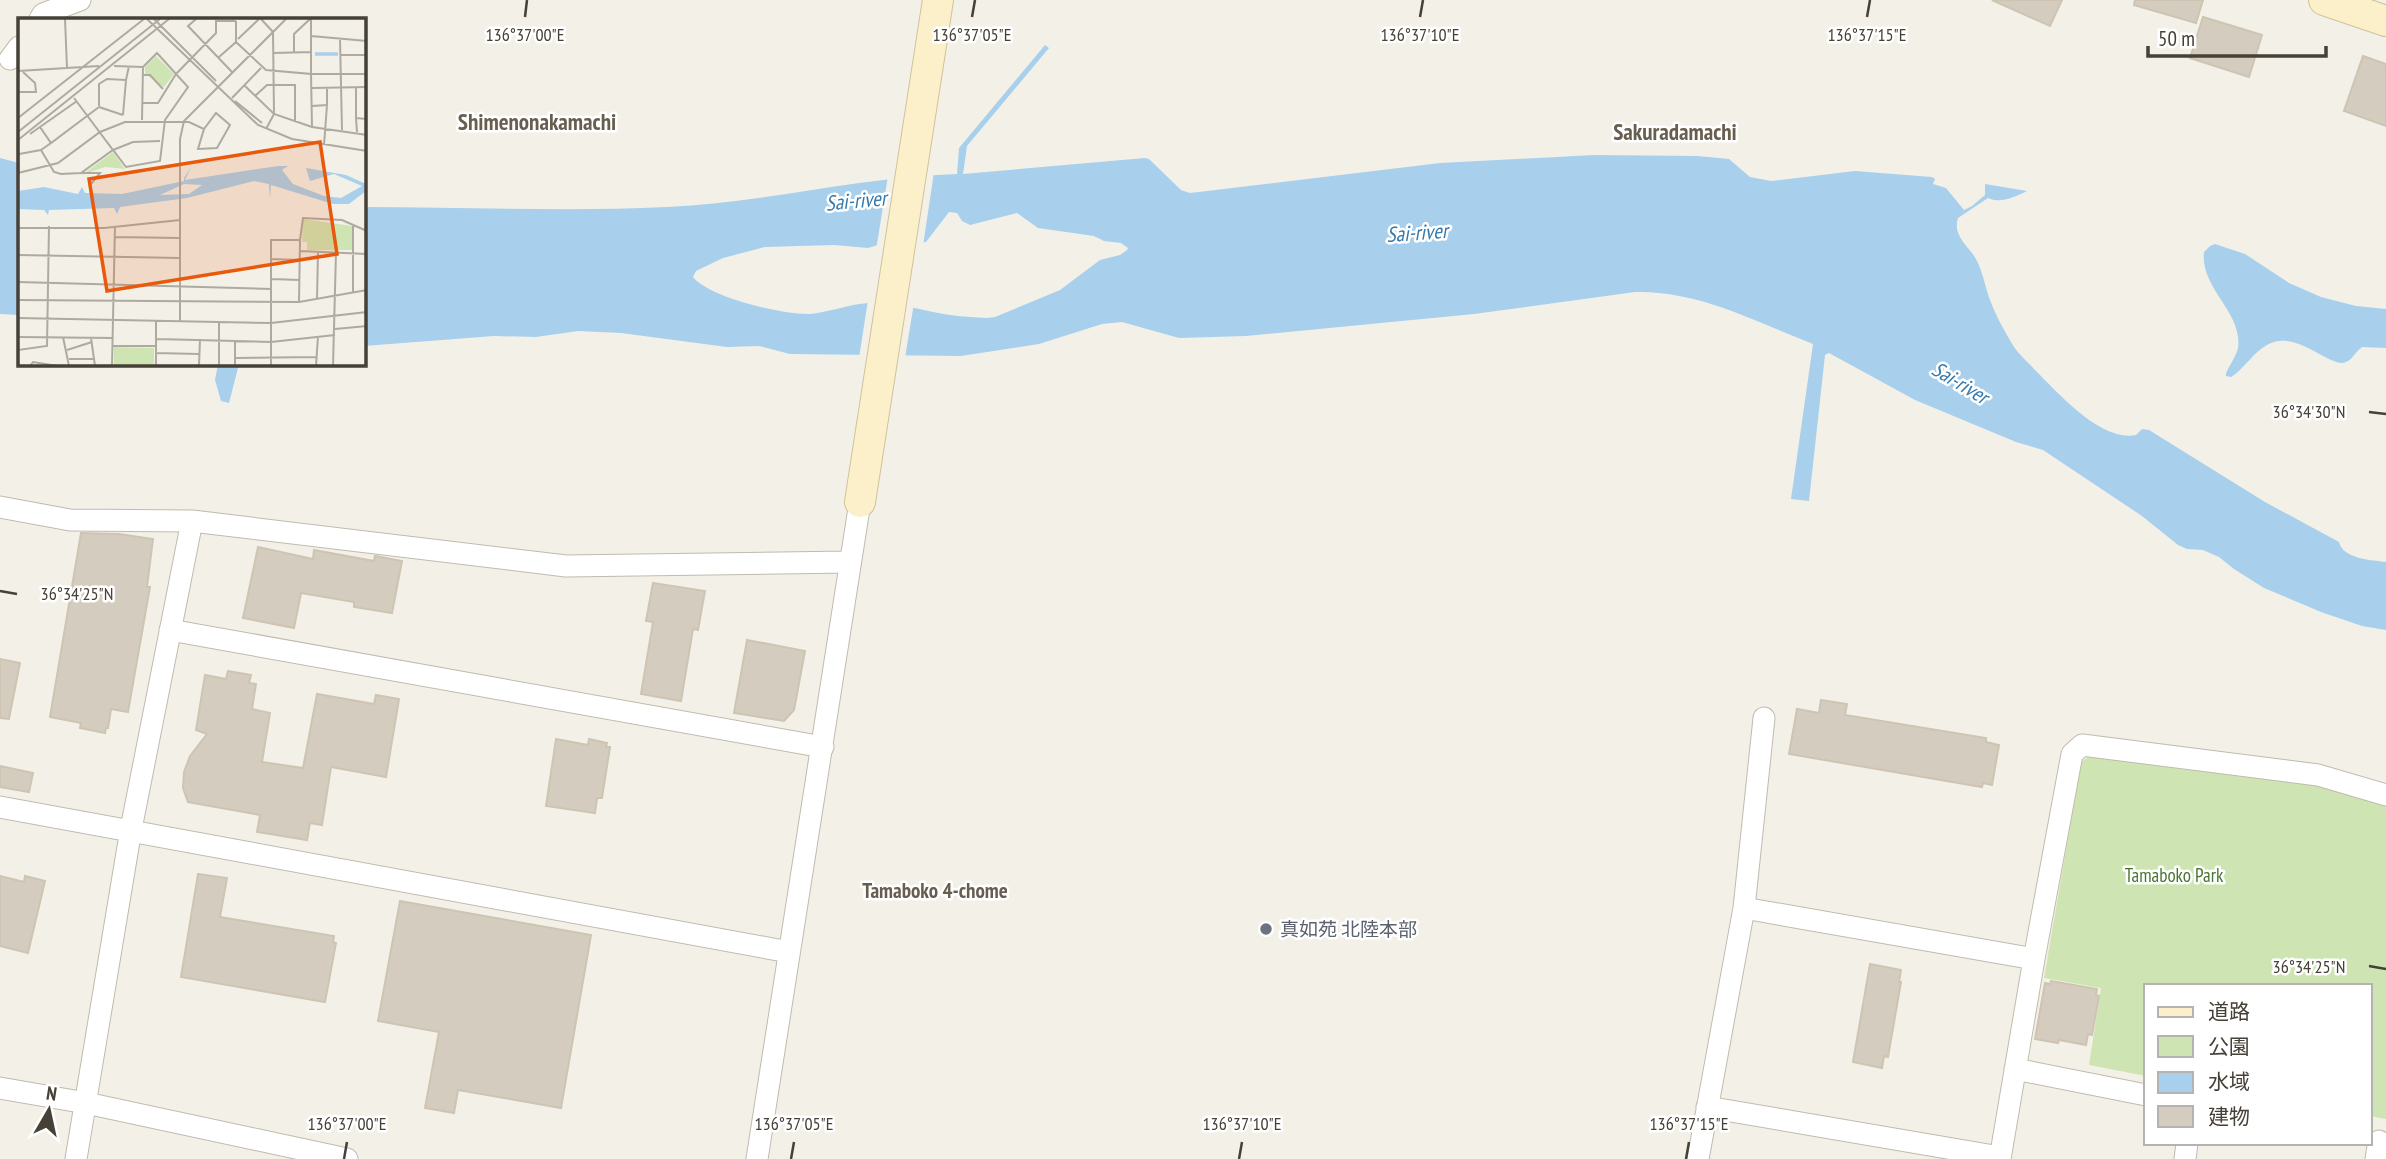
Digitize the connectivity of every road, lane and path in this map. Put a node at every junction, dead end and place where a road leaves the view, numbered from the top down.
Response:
1 (80, 0) edge
2 (938, 0) edge
3 (2324, 0) edge
4 (41, 18) edge
5 (2386, 21) edge
6 (860, 502) joint
7 (0, 506) edge
8 (192, 521) junction
9 (850, 562) junction
10 (170, 630) junction
11 (1764, 718) dead end
12 (823, 747) junction
13 (2386, 795) edge
14 (0, 807) edge
15 (131, 829) junction
16 (1744, 908) junction
17 (789, 951) junction
18 (2034, 958) junction
19 (2015, 1069) junction
20 (0, 1088) edge
21 (2144, 1095) edge
22 (86, 1103) junction
23 (1707, 1107) junction
24 (2000, 1158) edge
25 (76, 1159) edge
26 (347, 1159) edge
27 (757, 1159) edge
28 (1698, 1159) edge

1 - 4 street
2 - 6 street
3 - 5 street
6 - 9 street
7 - 8 street
8 - 9 street
8 - 10 street
9 - 12 street
10 - 12 street
10 - 15 street
11 - 16 street
12 - 17 street
13 - 18 street
14 - 15 street
15 - 17 street
15 - 22 street
16 - 18 street
16 - 23 street
17 - 27 street
18 - 19 street
19 - 21 street
19 - 24 street
20 - 22 street
22 - 25 street
22 - 26 street
23 - 24 street
23 - 28 street

